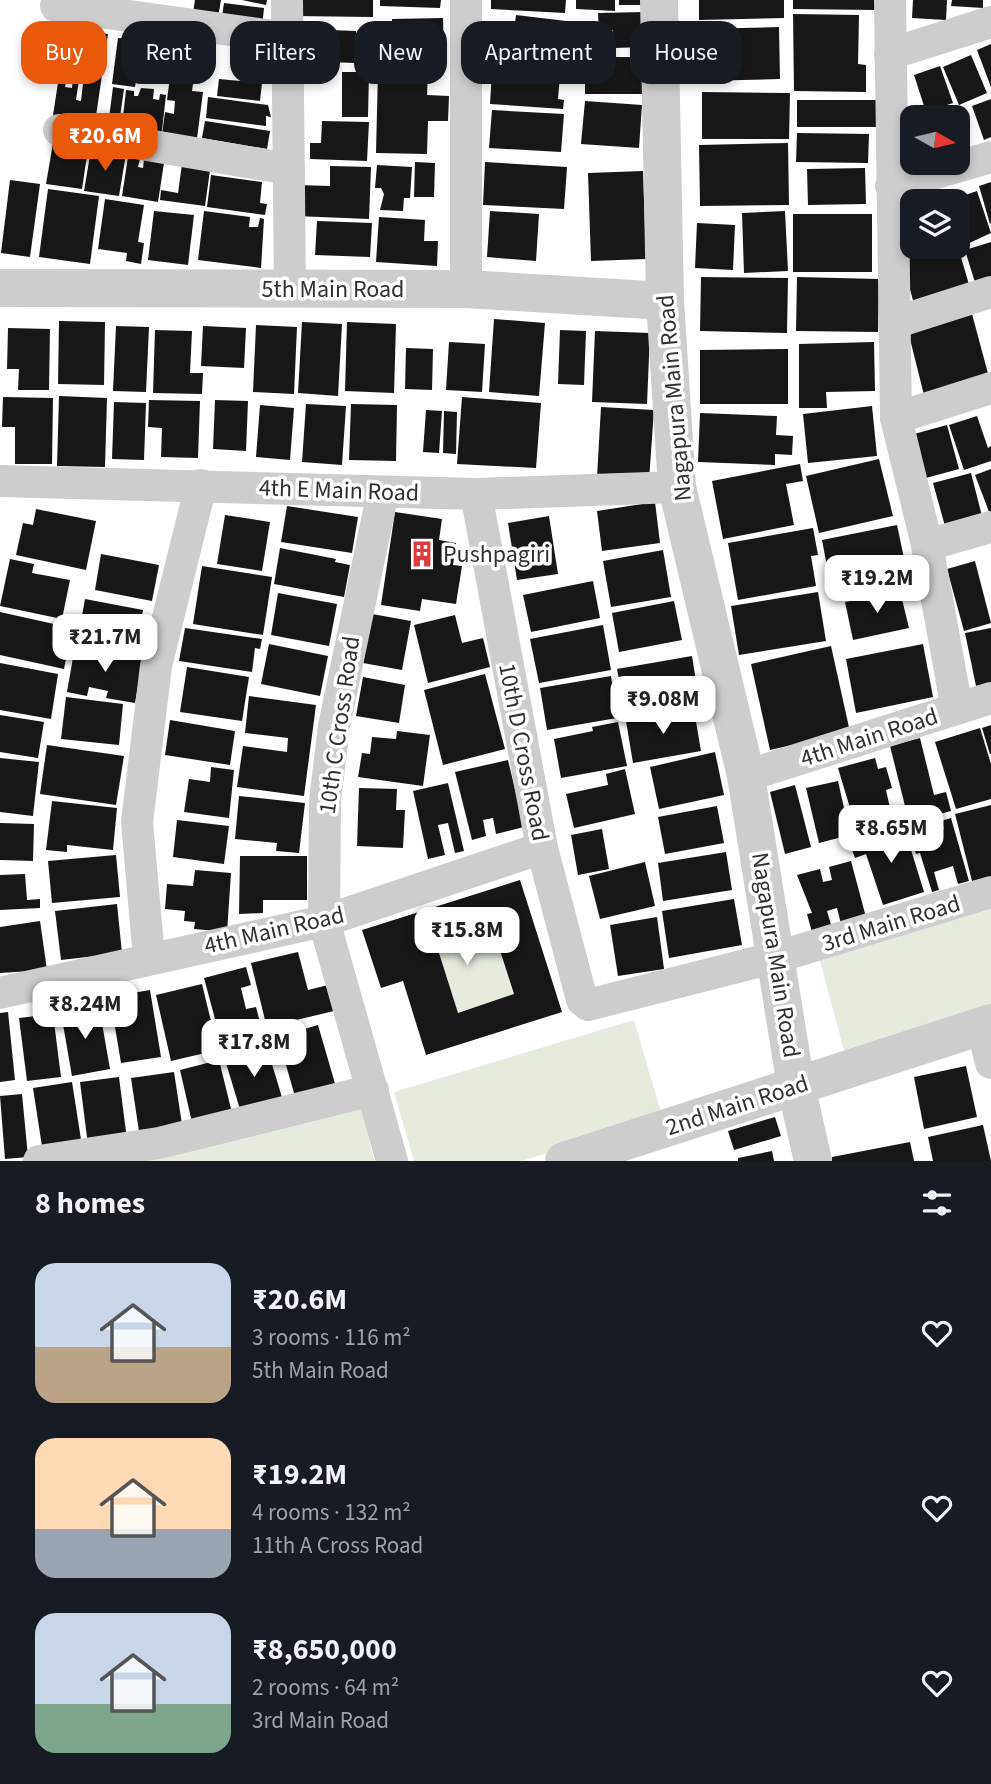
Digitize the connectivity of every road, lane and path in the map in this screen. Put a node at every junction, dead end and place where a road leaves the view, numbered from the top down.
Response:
1 (288, 0) edge
2 (466, 0) edge
3 (659, 0) edge
4 (890, 0) edge
5 (56, 6) dead end
6 (288, 21) edge
7 (991, 22) edge
8 (230, 30) edge
9 (890, 54) junction
10 (288, 84) edge
11 (59, 130) dead end
12 (991, 157) edge
13 (289, 169) junction
14 (891, 186) junction
15 (0, 288) edge
16 (290, 289) junction
17 (466, 289) junction
18 (991, 292) edge
19 (665, 301) junction
20 (894, 323) junction
21 (991, 388) edge
22 (896, 418) junction
23 (0, 481) edge
24 (201, 485) junction
25 (677, 487) junction
26 (383, 492) junction
27 (476, 494) junction
28 (991, 527) edge
29 (926, 545) junction
30 (991, 698) edge
31 (957, 709) junction
32 (746, 776) junction
33 (542, 848) junction
34 (991, 892) edge
35 (324, 920) junction
36 (777, 957) junction
37 (149, 958) junction
38 (0, 993) edge
39 (588, 1005) joint
40 (987, 1024) edge
41 (991, 1063) edge
42 (796, 1086) junction
43 (373, 1090) junction
44 (603, 1155) edge
45 (38, 1161) edge
46 (392, 1161) edge
47 (564, 1161) edge
48 (813, 1161) edge

1 - 6 street
2 - 17 street
3 - 19 street, Nagapura Main Road
4 - 9 street
5 - 8 street
7 - 9 street
9 - 14 street
10 - 13 street
11 - 13 street
12 - 14 street
13 - 16 street
14 - 20 street
15 - 16 street, 5th Main Road
16 - 17 street, 5th Main Road
17 - 19 street, 5th Main Road
18 - 20 street
19 - 25 street, Nagapura Main Road
20 - 22 street
21 - 22 street
22 - 29 street
23 - 24 street, 4th E Main Road
24 - 26 street, 4th E Main Road
24 - 37 street
25 - 27 street, 4th E Main Road
25 - 32 street, Nagapura Main Road
26 - 27 street, 4th E Main Road
26 - 35 street, 10th C Cross Road
27 - 33 street, 10th D Cross Road
28 - 29 street
29 - 31 street
30 - 31 street, 4th Main Road
31 - 32 street, 4th Main Road
32 - 36 street, Nagapura Main Road
33 - 35 street, 4th Main Road
33 - 39 street, 10th D Cross Road
34 - 36 street, 3rd Main Road
35 - 37 street, 4th Main Road
35 - 43 street, 10th C Cross Road
36 - 39 street, 3rd Main Road
36 - 42 street, Nagapura Main Road
37 - 38 street, 4th Main Road
40 - 41 street
40 - 42 street, 2nd Main Road
42 - 44 street, 2nd Main Road
42 - 48 street, Nagapura Main Road
43 - 45 street
43 - 46 street, 10th C Cross Road
44 - 47 street, 2nd Main Road

